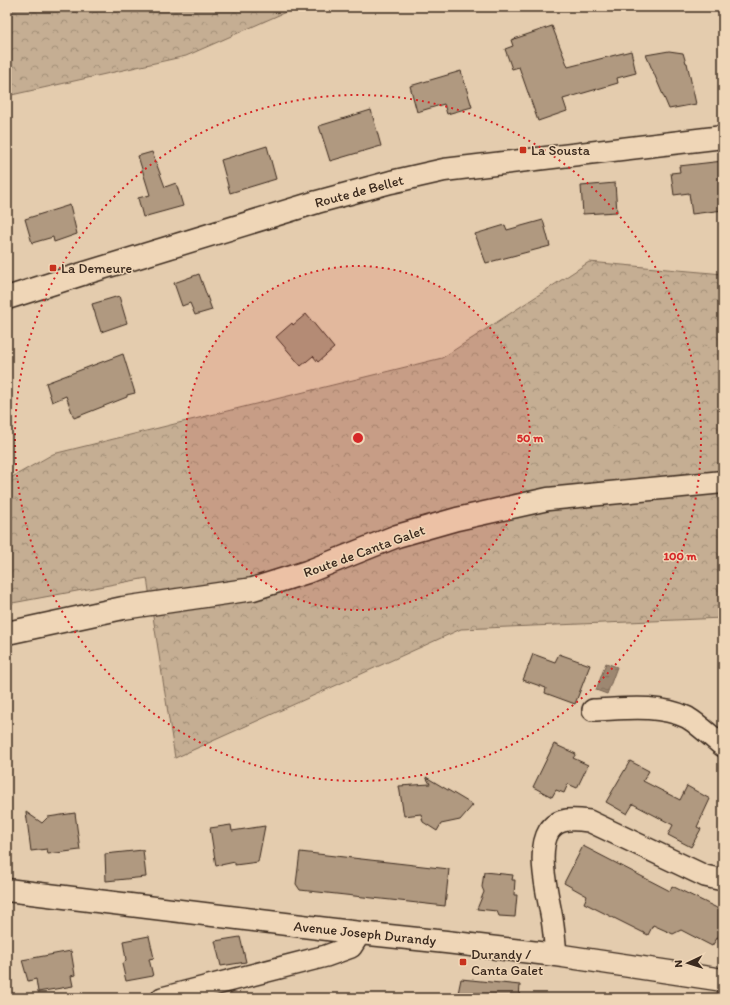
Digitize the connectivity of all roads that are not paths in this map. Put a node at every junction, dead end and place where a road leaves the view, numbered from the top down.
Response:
1 (723, 137) edge
2 (7, 298) edge
3 (723, 482) edge
4 (7, 633) edge
5 (593, 710) dead end
6 (723, 746) edge
7 (723, 880) edge
8 (7, 890) edge
9 (360, 933) junction
10 (556, 955) junction
11 (723, 980) edge
12 (162, 998) edge

1 - 2 street, Route de Bellet
3 - 4 street, Route de Canta Galet
5 - 6 street
7 - 10 street
8 - 9 street, Avenue Joseph Durandy
9 - 10 street, Avenue Joseph Durandy
9 - 12 street
10 - 11 street, Avenue Joseph Durandy

